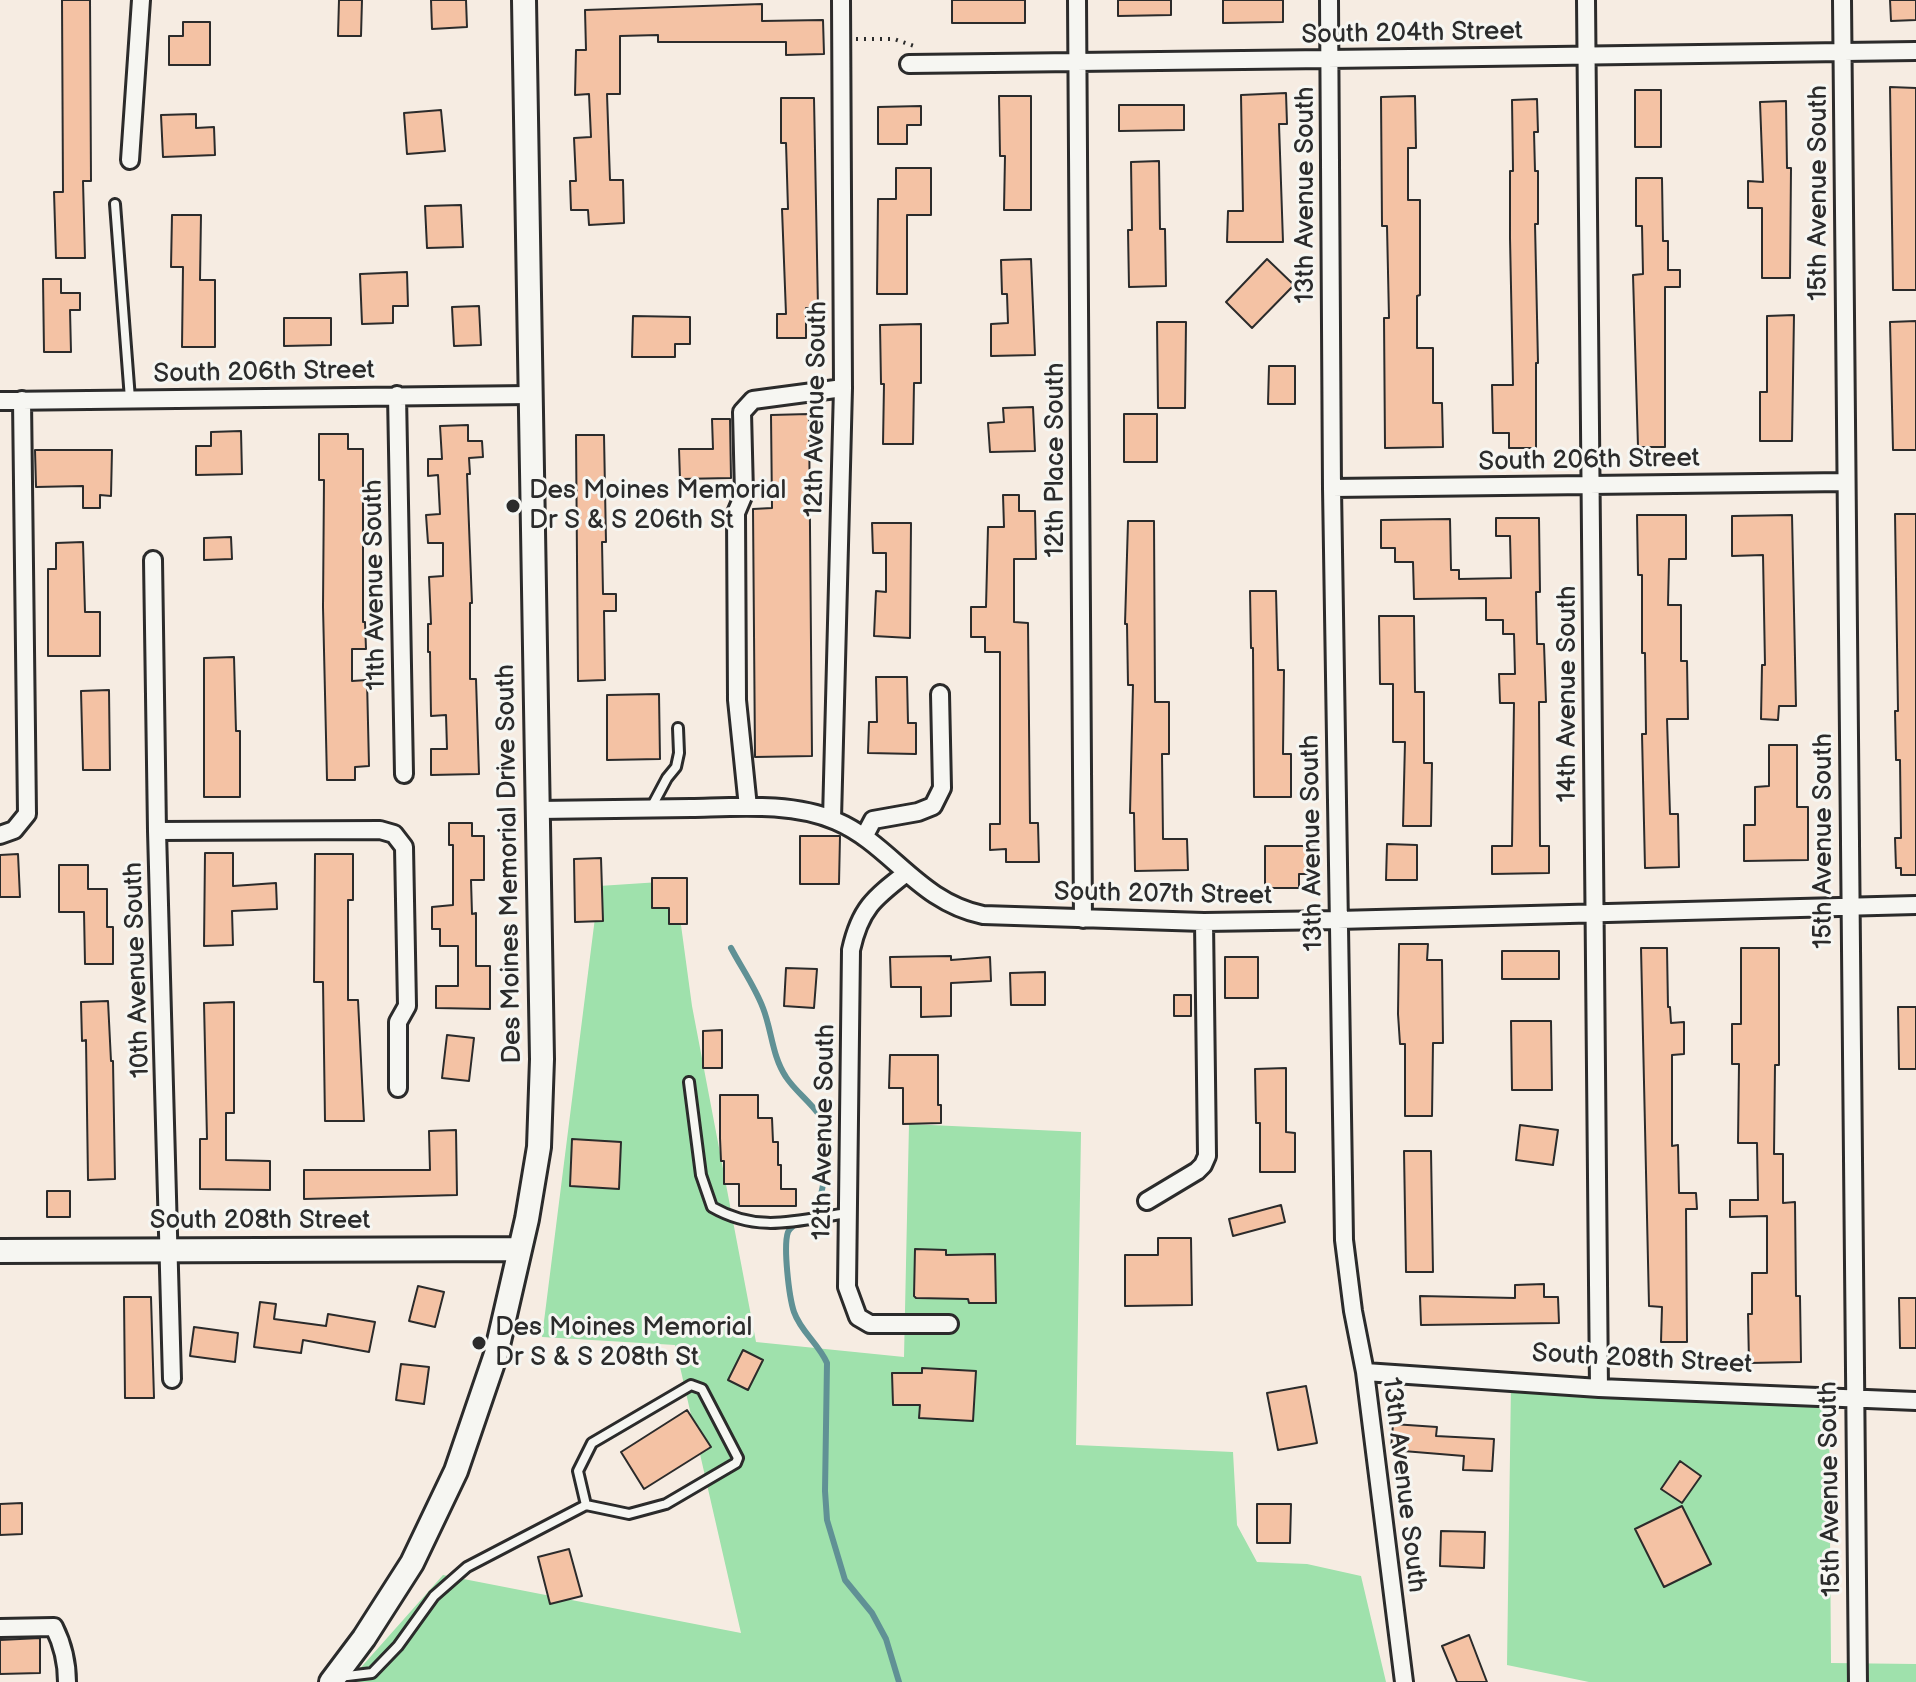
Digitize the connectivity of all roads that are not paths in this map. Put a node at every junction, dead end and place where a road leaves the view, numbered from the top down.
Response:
1 (141, 0) edge
2 (524, 0) edge
3 (841, 0) edge
4 (1077, 0) edge
5 (1329, 0) edge
6 (1586, 0) edge
7 (1842, 0) edge
8 (1916, 51) edge
9 (1842, 52) junction
10 (1586, 56) junction
11 (1078, 60) junction
12 (1329, 60) junction
13 (909, 64) dead end
14 (130, 160) dead end
15 (115, 204) dead end
16 (843, 388) junction
17 (397, 395) junction
18 (530, 395) junction
19 (130, 399) junction
20 (22, 400) junction
21 (0, 401) edge
22 (1846, 482) junction
23 (1591, 485) junction
24 (1332, 488) junction
25 (153, 560) dead end
26 (940, 694) dead end
27 (678, 728) dead end
28 (404, 774) dead end
29 (748, 807) junction
30 (651, 808) junction
31 (538, 810) junction
32 (832, 819) junction
33 (157, 831) junction
34 (0, 835) edge
35 (864, 837) junction
36 (905, 874) junction
37 (1916, 905) edge
38 (1849, 906) junction
39 (1593, 914) junction
40 (1083, 919) junction
41 (1338, 920) junction
42 (1204, 922) junction
43 (689, 1082) dead end
44 (398, 1088) dead end
45 (1147, 1201) dead end
46 (848, 1213) junction
47 (171, 1249) junction
48 (520, 1249) junction
49 (0, 1251) edge
50 (949, 1324) dead end
51 (1365, 1372) junction
52 (172, 1379) dead end
53 (1599, 1388) junction
54 (1854, 1397) junction
55 (1916, 1401) edge
56 (586, 1505) junction
57 (0, 1628) edge
58 (333, 1680) edge
59 (67, 1682) edge
60 (1404, 1682) edge
61 (1858, 1682) edge

1 - 14 street
2 - 18 main road, Des Moines Memorial Drive South
3 - 16 street, 12th Avenue South
4 - 11 street, 12th Place South
5 - 12 street, 13th Avenue South
6 - 10 street, 14th Avenue South
7 - 9 street, 15th Avenue South
8 - 9 street, South 204th Street
9 - 10 street, South 204th Street
9 - 22 street, 15th Avenue South
10 - 12 street, South 204th Street
10 - 23 street, 14th Avenue South
11 - 12 street, South 204th Street
11 - 13 street, South 204th Street
11 - 40 street, 12th Place South
12 - 24 street, 13th Avenue South
15 - 19 lane
16 - 29 street
16 - 32 street, 12th Avenue South
17 - 18 street, South 206th Street
17 - 19 street, South 206th Street
17 - 28 street, 11th Avenue South
18 - 31 main road, Des Moines Memorial Drive South
19 - 20 street, South 206th Street
20 - 21 street, South 206th Street
20 - 34 street
22 - 23 street, South 206th Street
22 - 38 street, 15th Avenue South
23 - 24 street, South 206th Street
23 - 39 street, 14th Avenue South
24 - 41 street, 13th Avenue South
25 - 33 street, 10th Avenue South
26 - 35 street
27 - 30 lane
29 - 30 street, South 207th Street
29 - 32 street, South 207th Street
30 - 31 street, South 207th Street
31 - 48 main road, Des Moines Memorial Drive South
32 - 35 street, South 207th Street
33 - 44 street
33 - 47 street, 10th Avenue South
35 - 36 street, South 207th Street
36 - 40 street, South 207th Street
36 - 46 street, 12th Avenue South
37 - 38 street, South 207th Street
38 - 39 street, South 207th Street
38 - 54 street, 15th Avenue South
39 - 41 street, South 207th Street
39 - 53 street, 14th Avenue South
40 - 42 street, South 207th Street
41 - 42 street, South 207th Street
41 - 51 street, 13th Avenue South
42 - 45 street
43 - 46 lane
46 - 50 street, 12th Avenue South
47 - 48 main road, South 208th Street
47 - 49 main road, South 208th Street
47 - 52 street, 10th Avenue South
48 - 58 main road, Des Moines Memorial Drive South
51 - 53 street, South 208th Street
51 - 60 street, 13th Avenue South
53 - 54 street, South 208th Street
54 - 55 street, South 208th Street
54 - 61 street, 15th Avenue South
56 - 56 lane
56 - 58 lane
57 - 59 street

